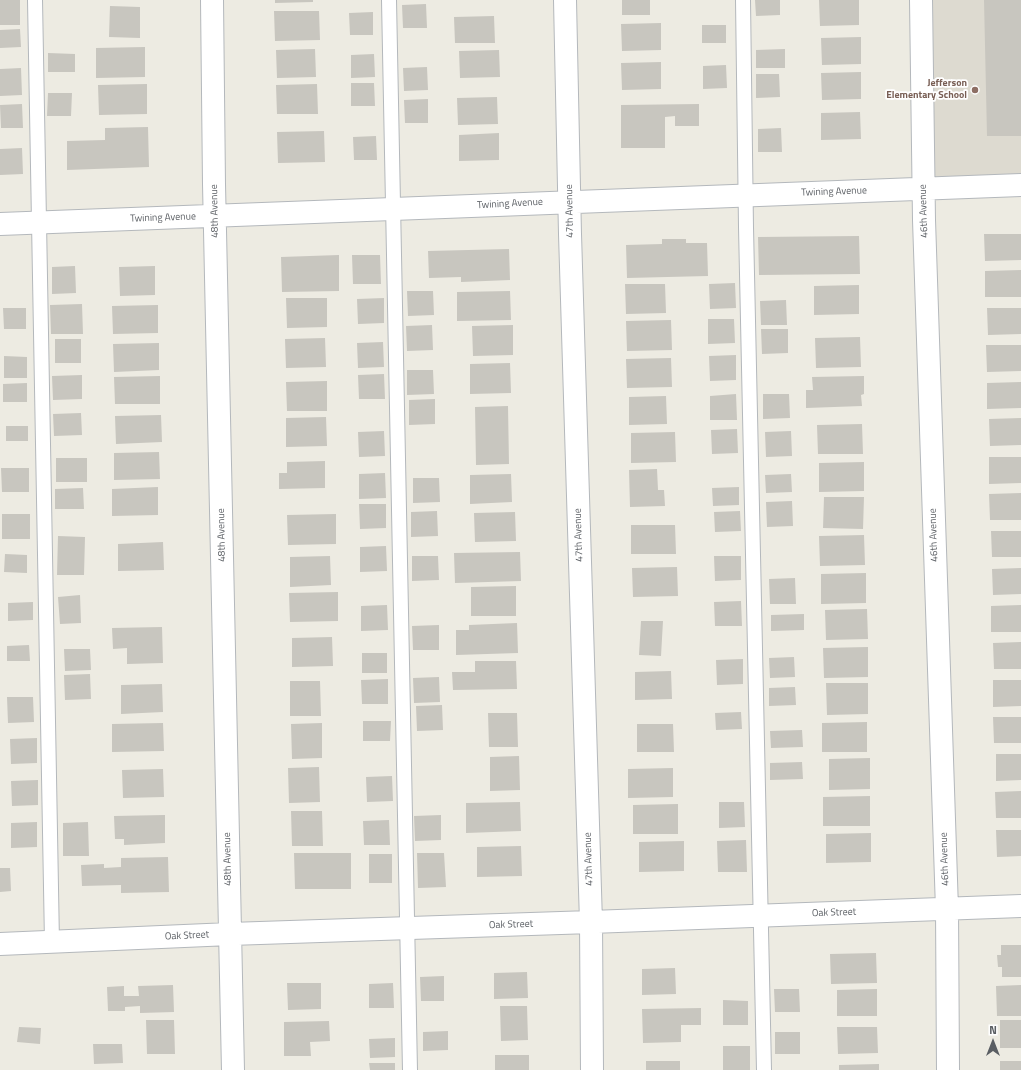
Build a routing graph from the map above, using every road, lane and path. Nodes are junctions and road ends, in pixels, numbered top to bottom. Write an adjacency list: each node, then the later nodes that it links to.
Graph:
1 (34, 0): 13 (lane)
2 (212, 0): 12 (street, 48th Avenue)
3 (389, 0): 11 (lane)
4 (565, 0): 10 (street, 47th Avenue)
5 (742, 0): 9 (lane)
6 (921, 0): 8 (street, 46th Avenue)
7 (1021, 185): 8 (street, Twining Avenue)
8 (923, 189): 9 (street, Twining Avenue); 16 (street, 46th Avenue)
9 (745, 195): 10 (street, Twining Avenue); 17 (lane)
10 (569, 202): 11 (street, Twining Avenue); 18 (street, 47th Avenue)
11 (393, 210): 12 (street, Twining Avenue); 19 (lane)
12 (215, 216): 13 (street, Twining Avenue); 20 (street, 48th Avenue)
13 (38, 222): 14 (street, Twining Avenue); 21 (lane)
14 (0, 224)
15 (1021, 906): 16 (street, Oak Street)
16 (947, 909): 17 (street, Oak Street); 27 (street, 46th Avenue)
17 (760, 916): 18 (street, Oak Street); 26 (lane)
18 (591, 922): 19 (street, Oak Street); 25 (street, 47th Avenue)
19 (407, 929): 20 (street, Oak Street); 24 (lane)
20 (230, 934): 21 (street, Oak Street); 23 (street, 48th Avenue)
21 (52, 942): 22 (street, Oak Street)
22 (0, 944)
23 (233, 1070)
24 (410, 1070)
25 (592, 1070)
26 (764, 1070)
27 (948, 1070)

